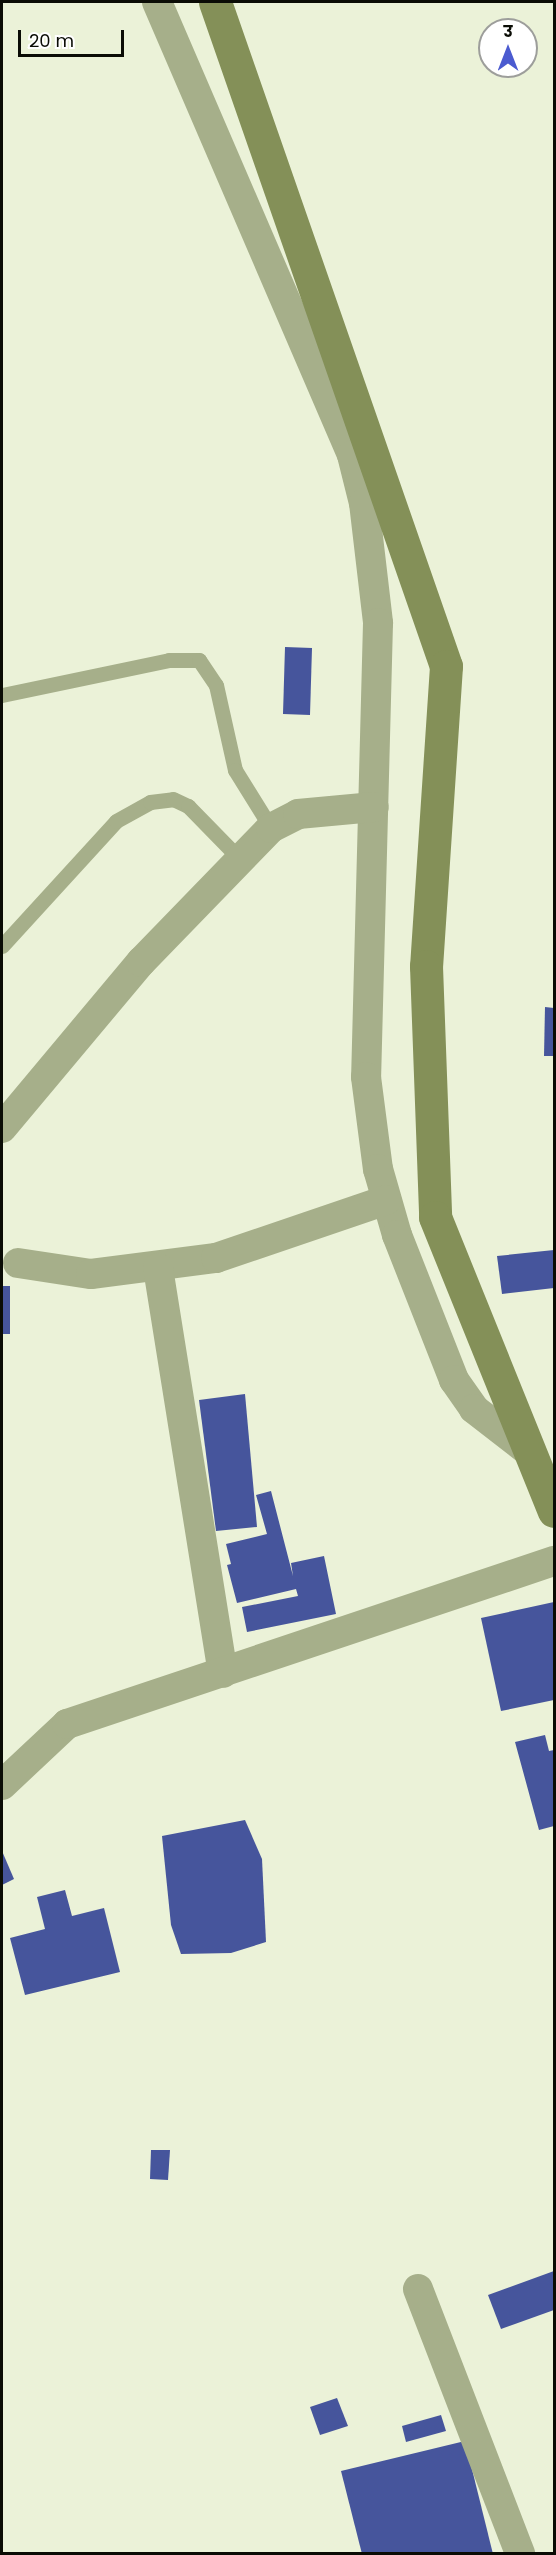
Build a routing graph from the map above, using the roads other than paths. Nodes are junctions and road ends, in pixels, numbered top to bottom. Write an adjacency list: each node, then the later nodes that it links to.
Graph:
1 (157, 2): 4 (street)
2 (215, 2): 12 (main road)
3 (2, 696): 5 (lane)
4 (374, 807): 5 (street); 9 (street)
5 (271, 828): 6 (street)
6 (239, 858): 7 (lane); 8 (street)
7 (2, 946)
8 (2, 1128)
9 (386, 1200): 11 (street); 12 (street)
10 (18, 1263): 11 (street)
11 (158, 1268): 15 (street)
12 (531, 1453): 13 (main road)
13 (555, 1511)
14 (555, 1561): 15 (street)
15 (223, 1673): 16 (street)
16 (2, 1785)
17 (418, 2289): 18 (street)
18 (520, 2553)

